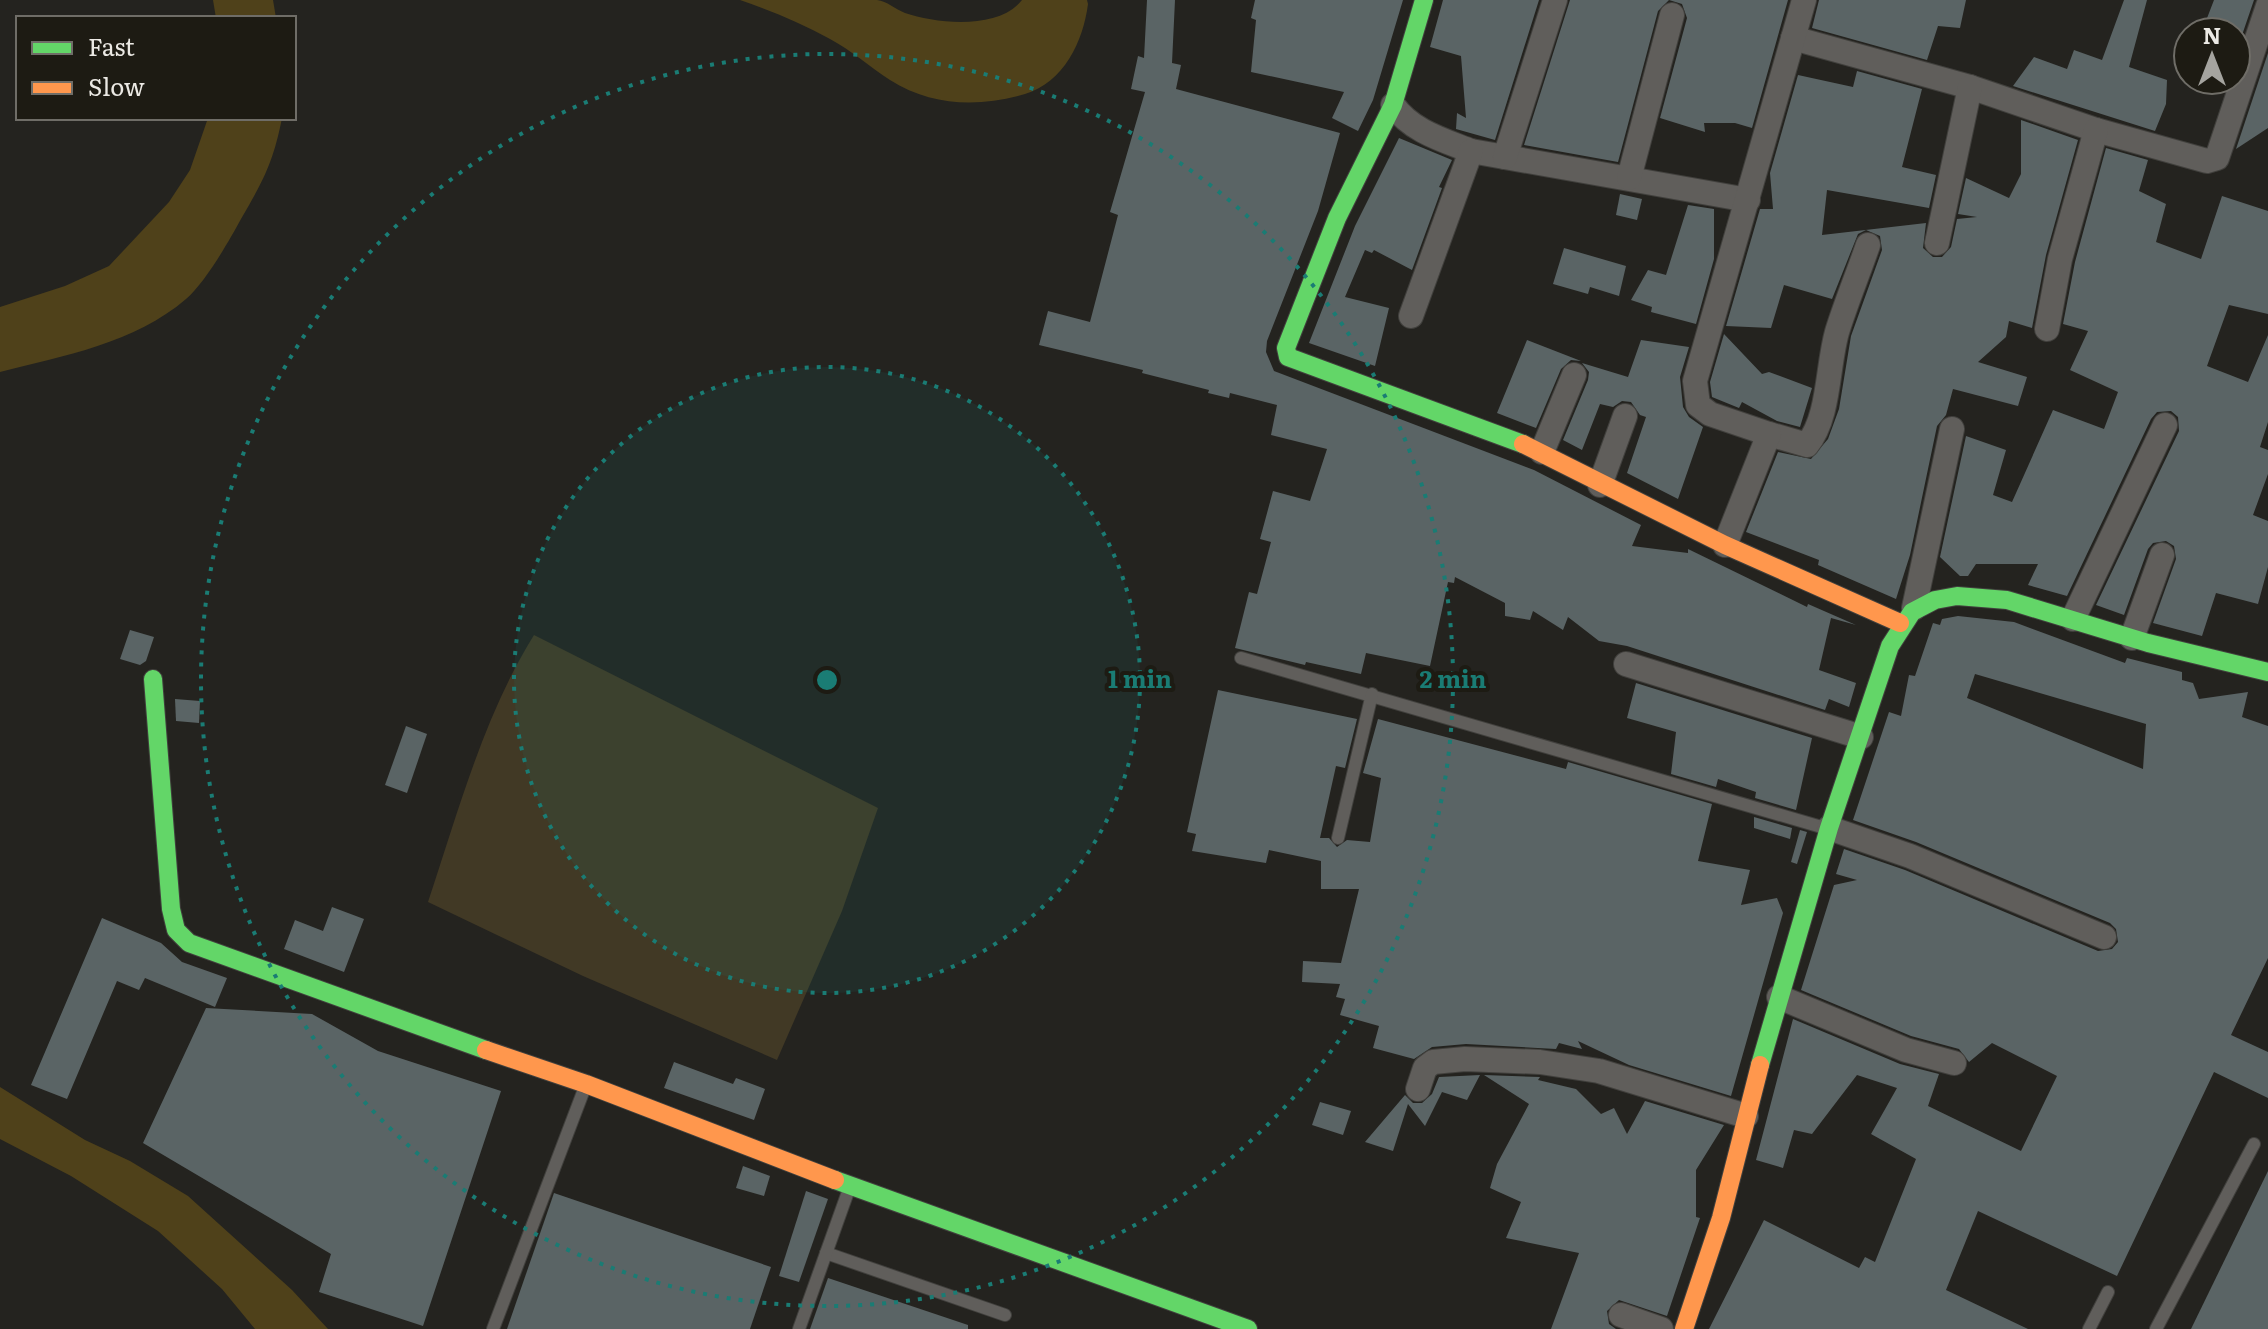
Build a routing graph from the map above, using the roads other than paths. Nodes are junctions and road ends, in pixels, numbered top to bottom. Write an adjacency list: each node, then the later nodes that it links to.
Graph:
1 (1424, 0): 8 (street)
2 (1555, 0): 11 (street)
3 (1804, 0): 6 (street)
4 (2268, 6): 9 (street)
5 (1672, 15): 12 (street)
6 (1793, 38): 7 (street); 13 (street)
7 (1970, 87): 9 (street); 14 (street)
8 (1393, 105): 10 (street); 23 (street)
9 (2096, 130): 17 (street)
10 (1471, 151): 11 (street); 16 (street)
11 (1505, 157): 12 (street)
12 (1629, 178): 13 (street)
13 (1748, 200): 22 (street)
14 (1937, 243)
15 (1868, 245): 22 (street)
16 (1411, 316)
17 (2047, 329)
18 (1574, 375): 23 (street)
19 (1625, 416): 24 (street)
20 (2165, 425): 28 (street)
21 (1952, 429): 27 (street)
22 (1769, 434): 25 (street)
23 (1542, 452): 24 (street)
24 (1600, 485): 25 (street)
25 (1725, 545): 27 (street)
26 (2162, 555): 29 (street)
27 (1907, 616): 28 (street); 35 (street)
28 (2073, 619): 29 (street)
29 (2132, 638): 32 (street)
30 (1241, 658): 34 (lane)
31 (1626, 664): 35 (street)
32 (2268, 672)
33 (153, 679): 41 (street)
34 (1372, 694): 36 (lane); 37 (lane)
35 (1861, 737): 36 (street)
36 (1829, 828): 38 (street); 39 (street)
37 (1338, 838)
38 (2104, 937)
39 (1779, 997): 40 (street); 43 (street)
40 (1954, 1063)
41 (586, 1084): 45 (street); 50 (lane)
42 (1418, 1089): 43 (street)
43 (1746, 1116): 54 (street)
44 (2254, 1144): 56 (lane)
45 (850, 1186): 46 (lane); 52 (street)
46 (826, 1253): 48 (lane); 51 (lane)
47 (2108, 1292): 55 (lane)
48 (1005, 1315)
49 (1621, 1315): 53 (street)
50 (493, 1329)
51 (799, 1329)
52 (1248, 1329)
53 (1661, 1329)
54 (1684, 1329)
55 (2089, 1329)
56 (2156, 1329)

